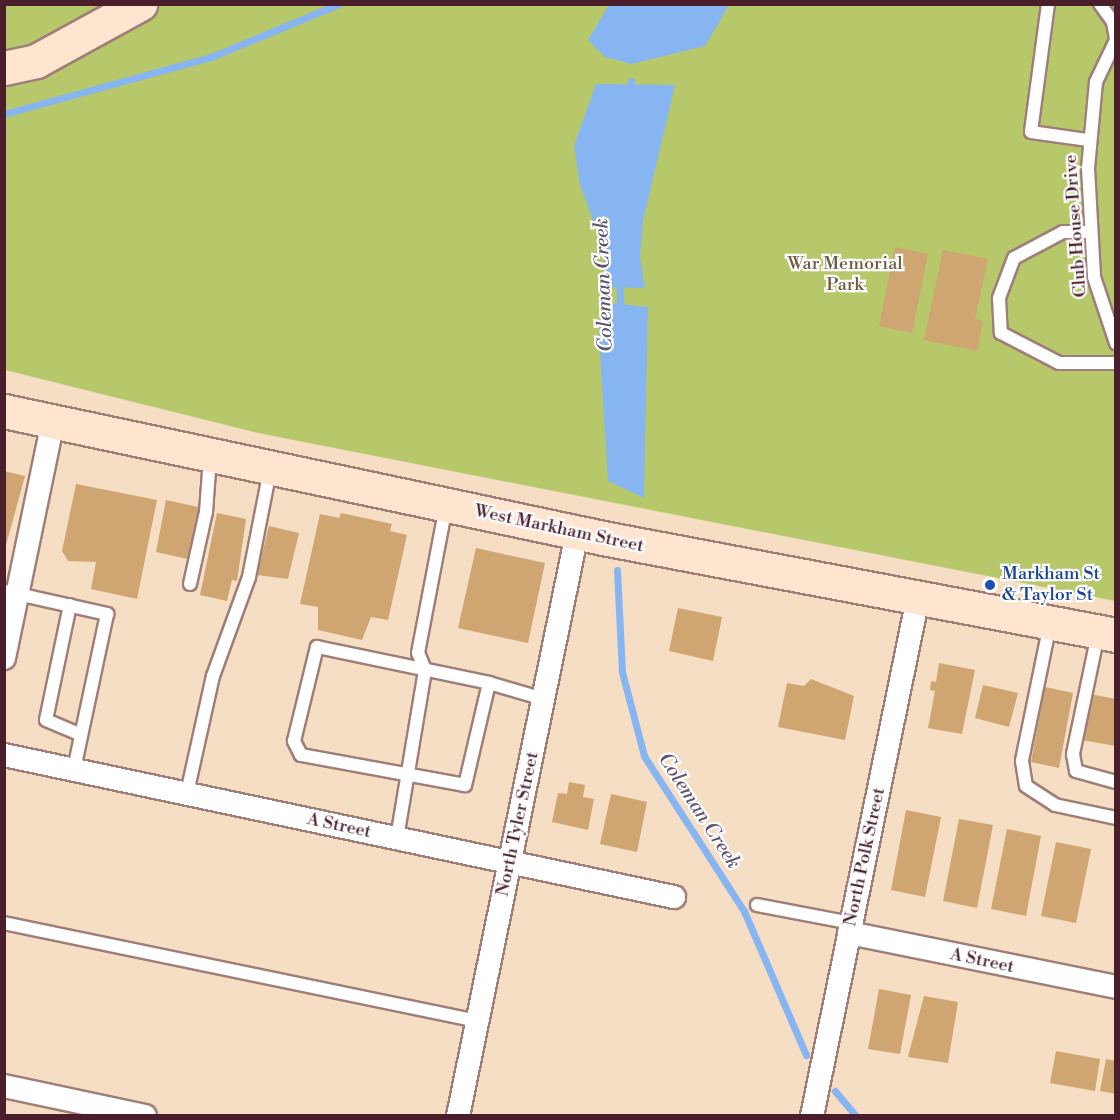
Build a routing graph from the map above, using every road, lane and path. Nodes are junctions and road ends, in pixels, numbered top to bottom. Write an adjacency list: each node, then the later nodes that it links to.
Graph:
1 (140, 4): 5 (main road)
2 (1048, 4): 6 (lane, Club House Drive)
3 (1100, 4): 4 (lane, Club House Drive)
4 (1116, 39): 6 (lane, Club House Drive)
5 (4, 68)
6 (1088, 140): 7 (lane, Club House Drive)
7 (1091, 232): 8 (lane, Club House Drive); 9 (lane)
8 (1116, 343)
9 (1116, 363)
10 (4, 411): 11 (main road, West Markham Street)
11 (52, 422): 12 (main road, West Markham Street); 17 (street)
12 (210, 456): 13 (main road, West Markham Street); 16 (lane)
13 (271, 468): 14 (main road, West Markham Street); 31 (lane)
14 (446, 505): 15 (main road, West Markham Street); 23 (lane)
15 (577, 533): 18 (main road, West Markham Street); 25 (street, North Tyler Street)
16 (190, 584)
17 (11, 592): 19 (lane); 22 (street)
18 (918, 598): 20 (main road, West Markham Street); 38 (street, North Polk Street)
19 (70, 605): 26 (lane); 26 (lane)
20 (1050, 622): 21 (main road, West Markham Street); 32 (lane)
21 (1107, 633): 30 (lane)
22 (4, 658)
23 (425, 670): 24 (lane); 29 (lane); 29 (lane)
24 (489, 683): 25 (lane); 29 (lane)
25 (544, 699): 34 (street, North Tyler Street)
26 (81, 735): 28 (lane)
27 (4, 754): 28 (street, A Street)
28 (74, 769): 31 (street, A Street)
29 (405, 773): 33 (lane)
30 (1116, 782)
31 (187, 793): 33 (street, A Street)
32 (1116, 818)
33 (397, 838): 34 (street, A Street)
34 (510, 862): 35 (street, A Street); 40 (street, North Tyler Street)
35 (674, 897)
36 (757, 905): 38 (lane)
37 (4, 923): 40 (lane)
38 (850, 928): 39 (street, A Street); 44 (street, North Polk Street)
39 (1116, 987)
40 (477, 1021): 43 (street, North Tyler Street)
41 (4, 1086): 42 (street)
42 (145, 1116)
43 (458, 1116)
44 (812, 1116)

